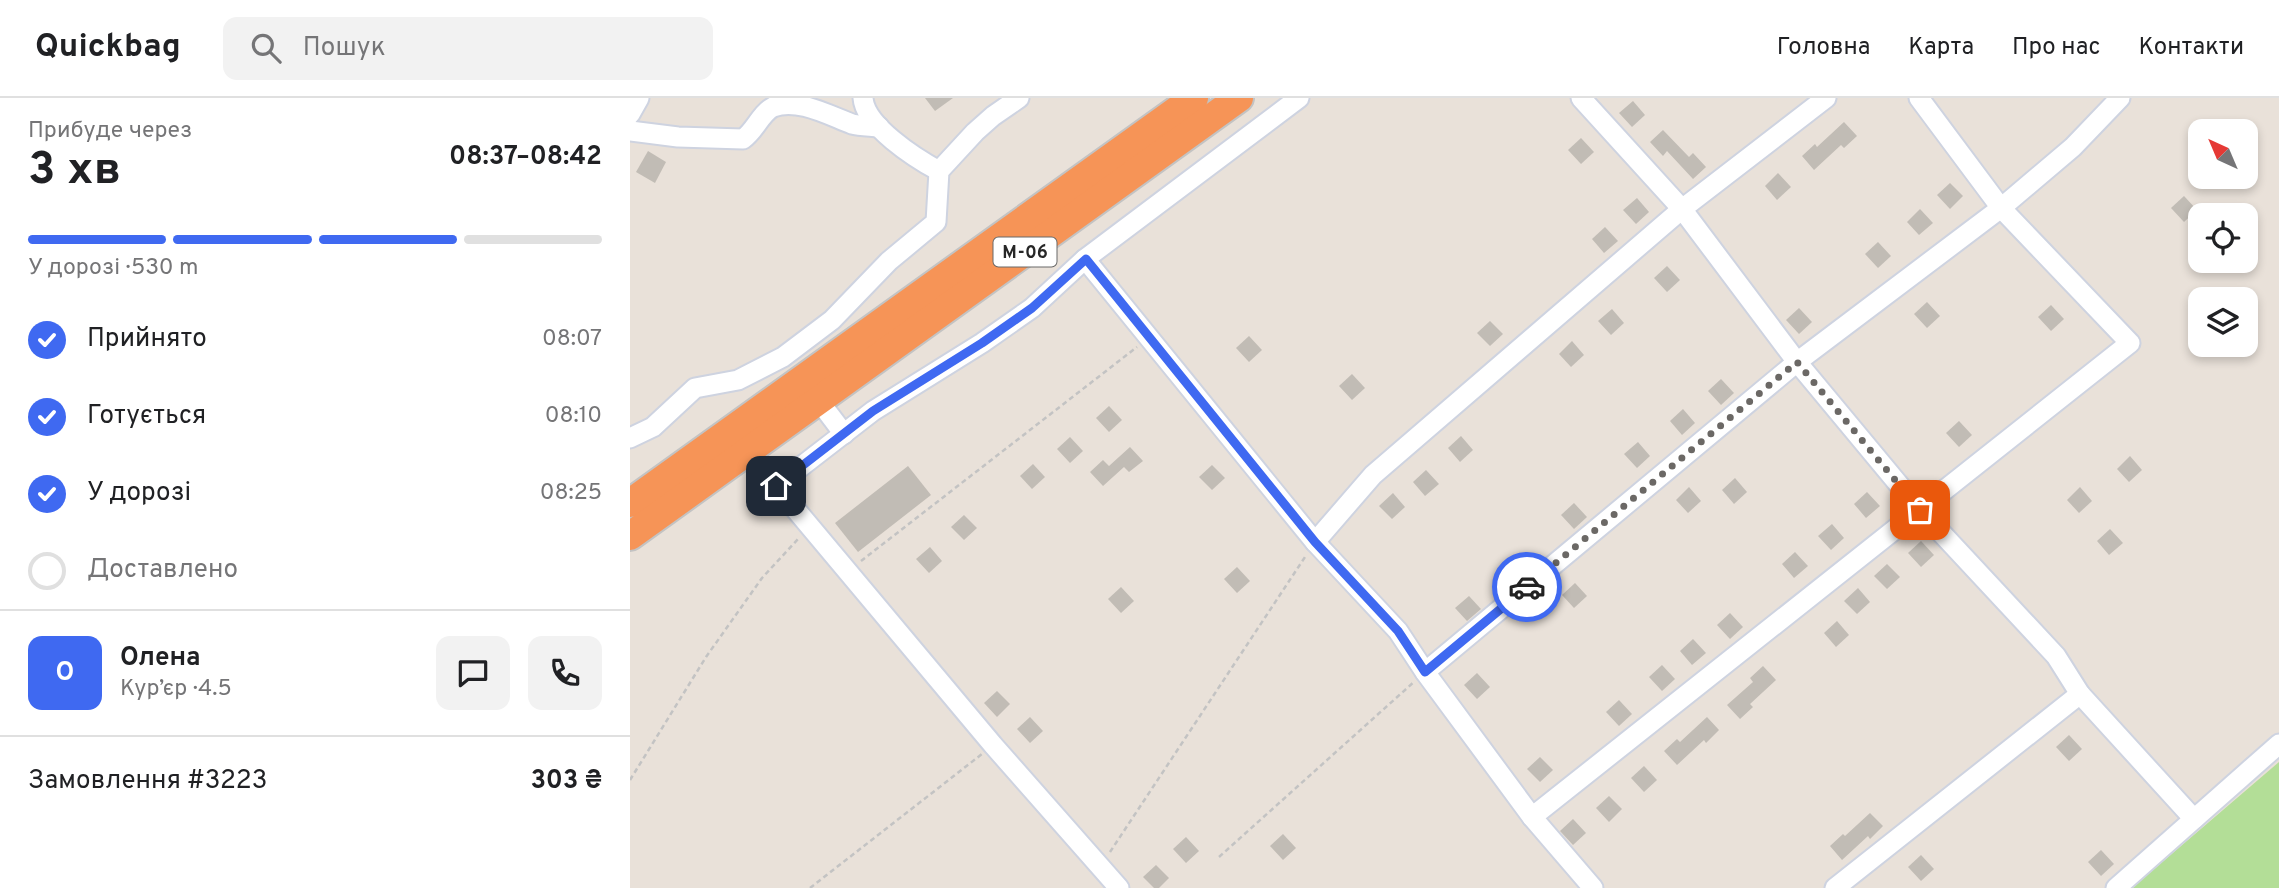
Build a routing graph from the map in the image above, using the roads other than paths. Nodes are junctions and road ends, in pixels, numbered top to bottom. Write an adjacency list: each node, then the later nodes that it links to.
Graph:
1 (639, 98): 11 (street)
2 (863, 98): 12 (street)
3 (1019, 98): 14 (street)
4 (1194, 98): 22 (highway, М-06)
5 (1238, 98): 19 (highway, М-06)
6 (1299, 98): 17 (street)
7 (1581, 98): 16 (street)
8 (1826, 98): 16 (street)
9 (1919, 98): 15 (street)
10 (2120, 98): 15 (street)
11 (630, 114)
12 (879, 127): 13 (street); 14 (street)
13 (630, 131)
14 (939, 171): 21 (street)
15 (2001, 208): 18 (street); 23 (street)
16 (1682, 209): 18 (street); 25 (street)
17 (1086, 259): 20 (street); 25 (street)
18 (1797, 362): 23 (street); 26 (street)
19 (819, 401): 20 (street); 24 (highway, М-06)
20 (844, 433): 31 (street)
21 (630, 438)
22 (630, 503)
23 (1920, 510): 27 (street); 29 (street)
24 (630, 536)
25 (1315, 542): 26 (street)
26 (1425, 672): 29 (street)
27 (2080, 694): 30 (street); 33 (street)
28 (2279, 744): 30 (street)
29 (1532, 817): 32 (street)
30 (2194, 819): 34 (street)
31 (1119, 888)
32 (1593, 888)
33 (1835, 888)
34 (2116, 888)

